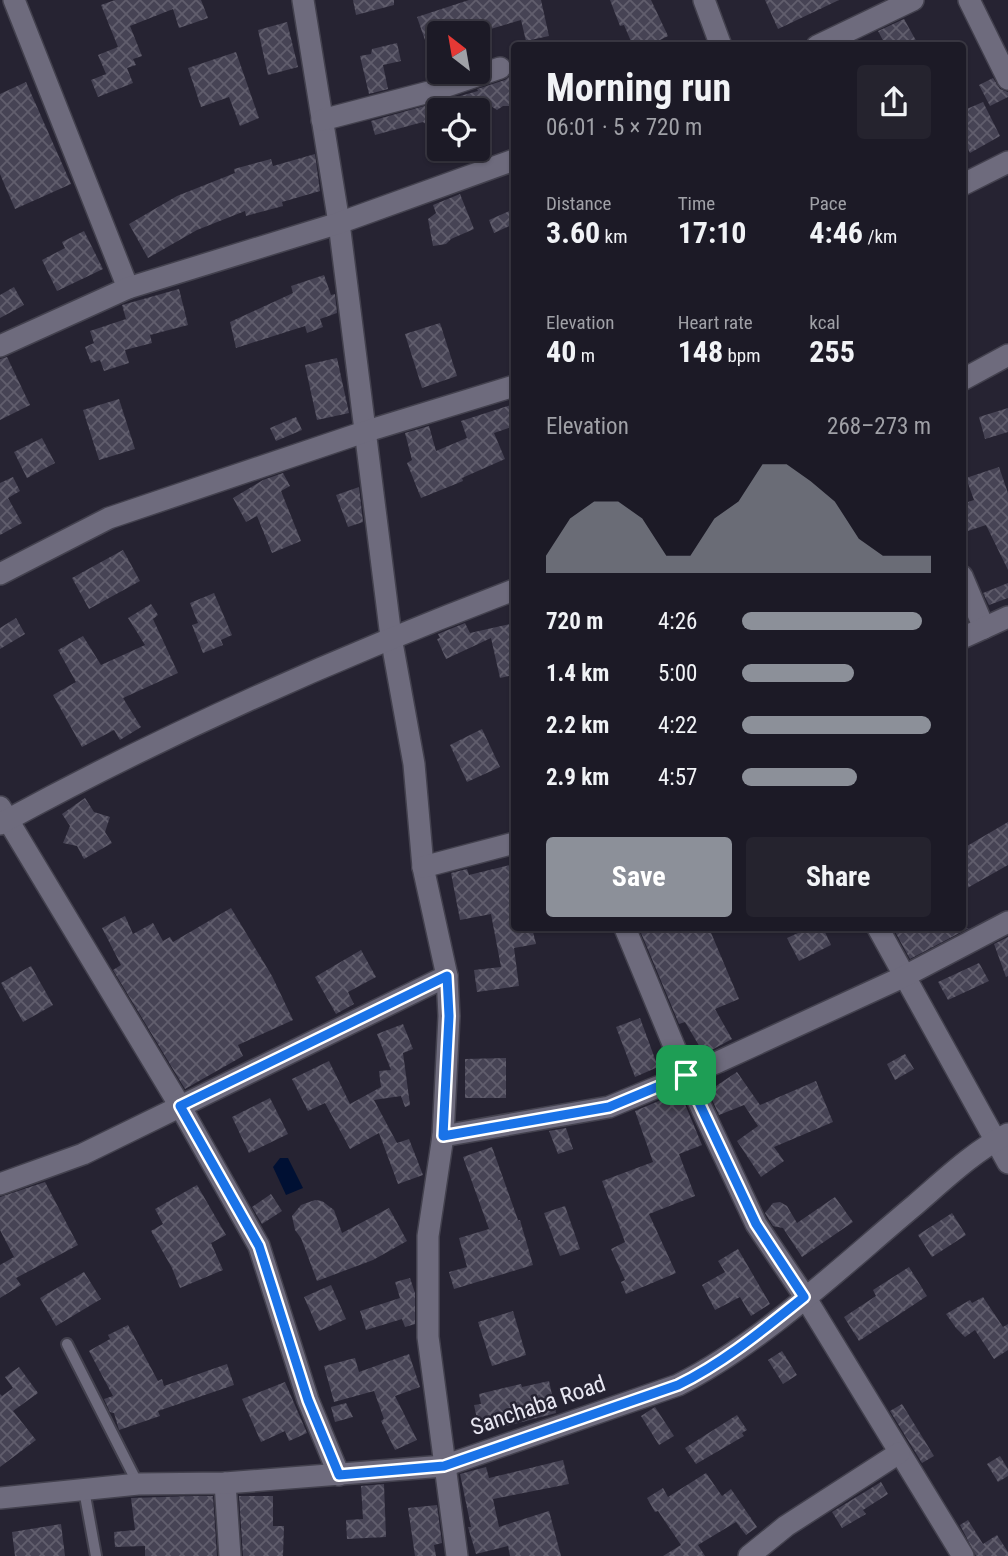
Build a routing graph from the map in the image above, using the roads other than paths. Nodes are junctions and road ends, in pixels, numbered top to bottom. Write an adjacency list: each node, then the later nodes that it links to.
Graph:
1 (15, 0): 15 (street)
2 (303, 0): 10 (street)
3 (704, 0): 6 (street)
4 (913, 0): 7 (street)
5 (969, 0): 9 (street)
6 (720, 42)
7 (825, 42)
8 (500, 68): 10 (street)
9 (1008, 79)
10 (323, 120): 14 (street)
11 (511, 161): 14 (street)
12 (1008, 162): 13 (street)
13 (966, 184)
14 (339, 223): 15 (street); 20 (street)
15 (128, 288): 16 (street)
16 (0, 346)
17 (1008, 355): 18 (street)
18 (966, 378)
19 (511, 387): 20 (street)
20 (364, 432): 21 (street); 27 (street)
21 (0, 574)
22 (966, 585): 25 (street)
23 (511, 591): 27 (street)
24 (1008, 617): 25 (street)
25 (984, 628): 26 (street)
26 (966, 636)
27 (391, 637): 28 (street); 30 (street)
28 (2, 817): 37 (street)
29 (511, 844): 30 (street)
30 (423, 867): 34 (street)
31 (1008, 922): 35 (street)
32 (626, 931): 36 (street)
33 (880, 931): 35 (street)
34 (447, 976): 37 (street); 38 (street)
35 (905, 976): 36 (street); 39 (street)
36 (686, 1075): 38 (street); 42 (street)
37 (180, 1106): 41 (street); 46 (street)
38 (443, 1136): 45 (street)
39 (1001, 1137): 40 (street); 42 (street, Sanchaba Road)
40 (1008, 1163)
41 (0, 1184)
42 (804, 1297): 44 (street); 45 (street, Sanchaba Road)
43 (67, 1344): 48 (lane)
44 (899, 1453): 54 (street); 55 (street)
45 (444, 1466): 46 (street, Sanchaba Road); 53 (street)
46 (339, 1475): 47 (street, Sanchaba Road)
47 (225, 1483): 48 (street, Sanchaba Road); 52 (street)
48 (138, 1484): 49 (street, Sanchaba Road)
49 (84, 1490): 50 (street, Sanchaba Road); 51 (lane)
50 (0, 1498)
51 (96, 1556)
52 (230, 1556)
53 (457, 1556)
54 (749, 1556)
55 (963, 1556)

